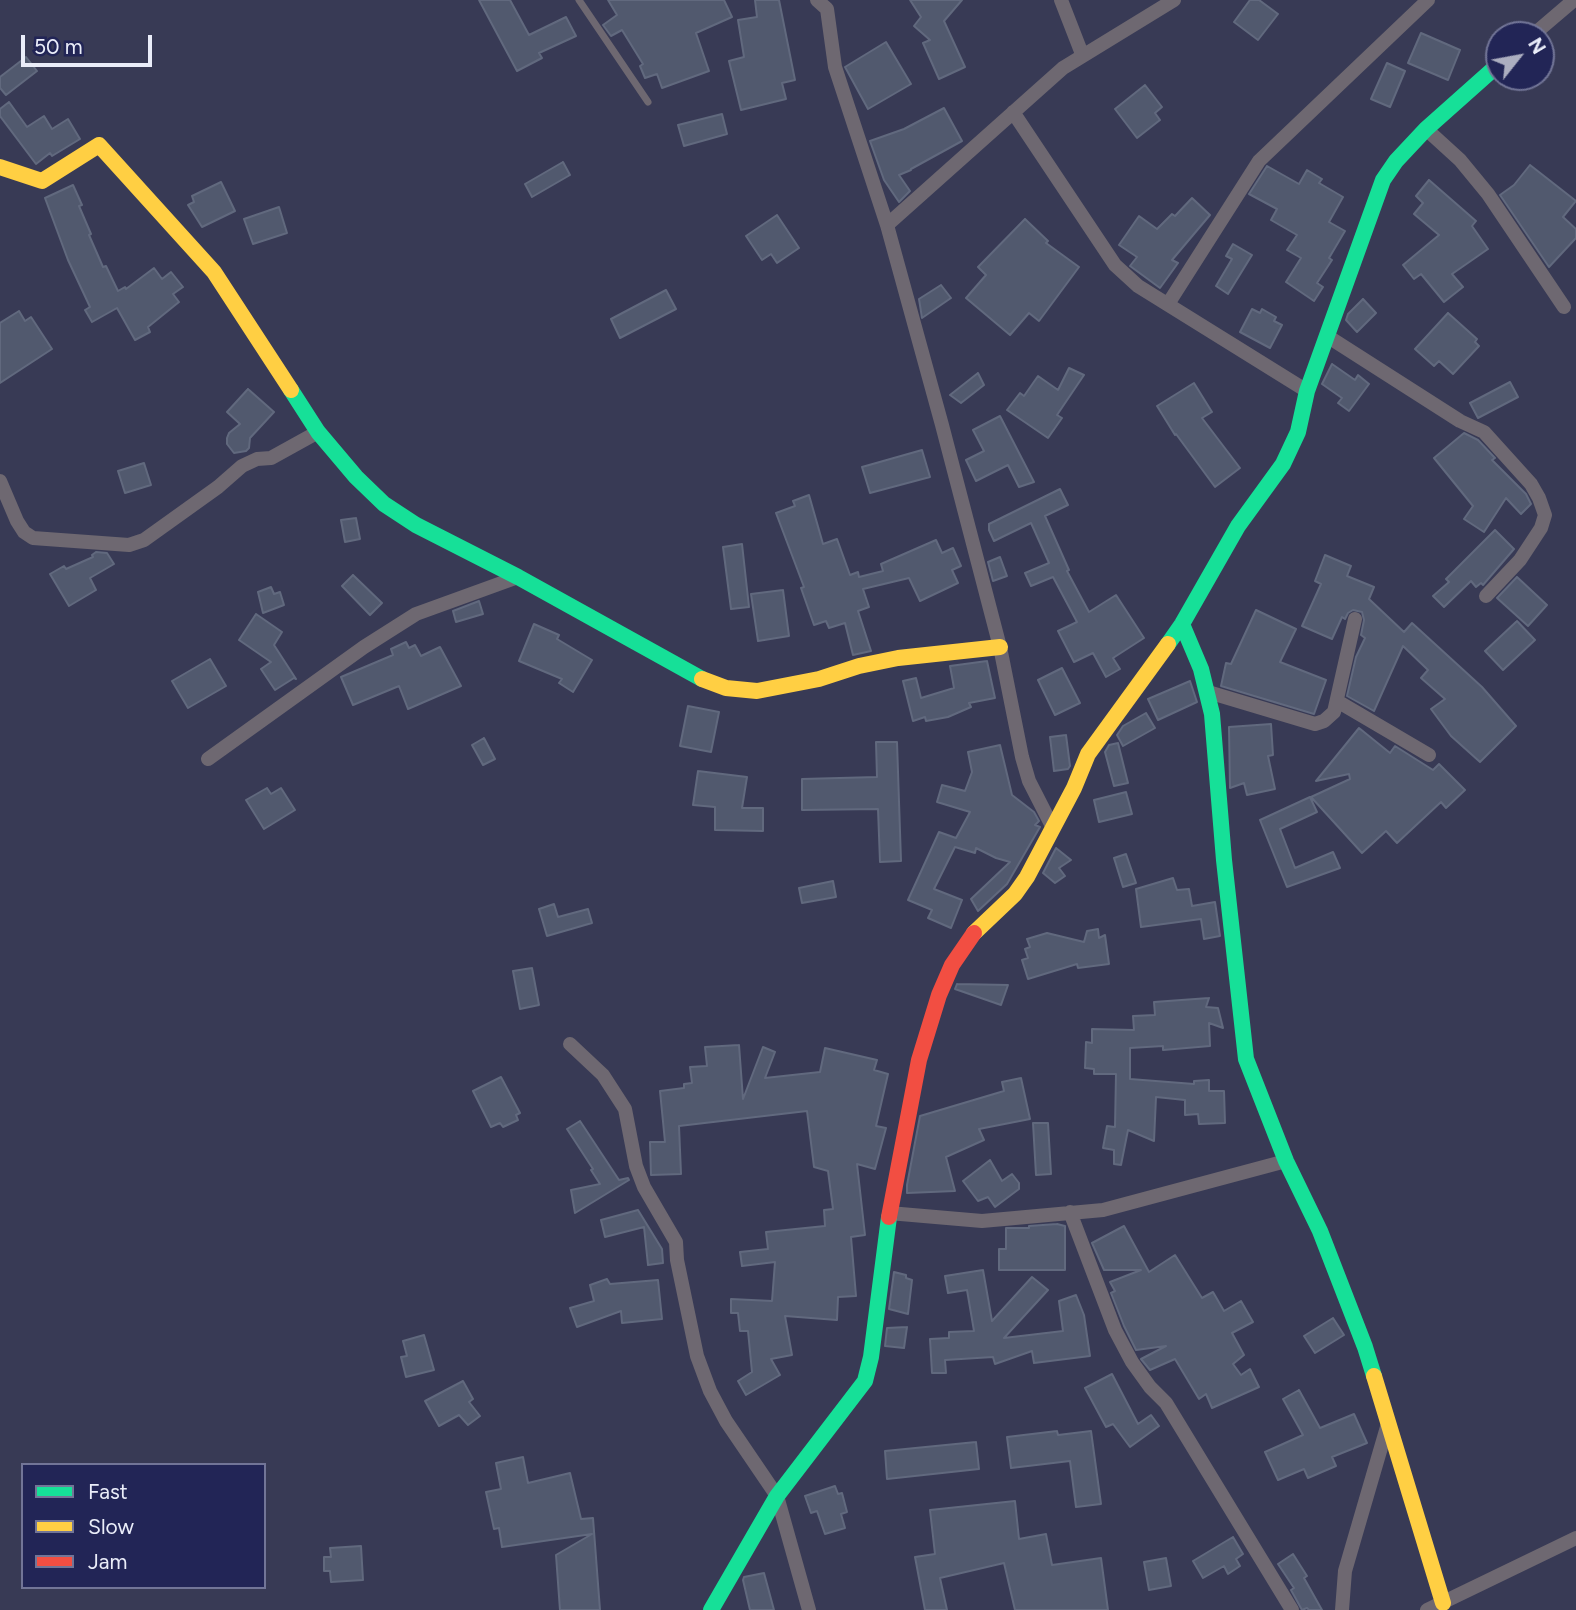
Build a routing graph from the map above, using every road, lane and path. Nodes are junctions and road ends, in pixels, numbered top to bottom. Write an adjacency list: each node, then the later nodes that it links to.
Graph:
1 (579, 0): 10 (lane)
2 (817, 0): 14 (street)
3 (1061, 0): 8 (street)
4 (1174, 0): 8 (street)
5 (1428, 0): 15 (street)
6 (1574, 0): 7 (street)
7 (1549, 21)
8 (1082, 54): 11 (street)
9 (1485, 76): 12 (street)
10 (648, 102)
11 (1013, 112): 14 (street); 15 (street)
12 (1426, 129): 16 (street); 17 (street)
13 (0, 167): 19 (street)
14 (887, 225): 25 (street)
15 (1167, 304): 18 (street)
16 (1564, 307)
17 (1327, 336): 18 (street); 22 (street)
18 (1307, 391): 24 (street)
19 (318, 432): 20 (street); 21 (street)
20 (0, 481)
21 (518, 577): 25 (street); 29 (street)
22 (1486, 596)
23 (1355, 619): 27 (street)
24 (1182, 624): 26 (street); 30 (street)
25 (1000, 647): 30 (street)
26 (1208, 692): 27 (street); 32 (street)
27 (1336, 701): 28 (street)
28 (1429, 755)
29 (208, 759)
30 (1053, 828): 34 (street)
31 (570, 1044): 36 (street)
32 (1286, 1161): 33 (street); 35 (street)
33 (1070, 1212): 34 (street); 41 (street)
34 (889, 1213): 36 (street)
35 (1387, 1427): 38 (street); 42 (street)
36 (778, 1496): 39 (street); 40 (street)
37 (1576, 1538): 38 (street)
38 (1443, 1603): 43 (street)
39 (711, 1610)
40 (809, 1610)
41 (1292, 1610)
42 (1342, 1610)
43 (1427, 1610)

